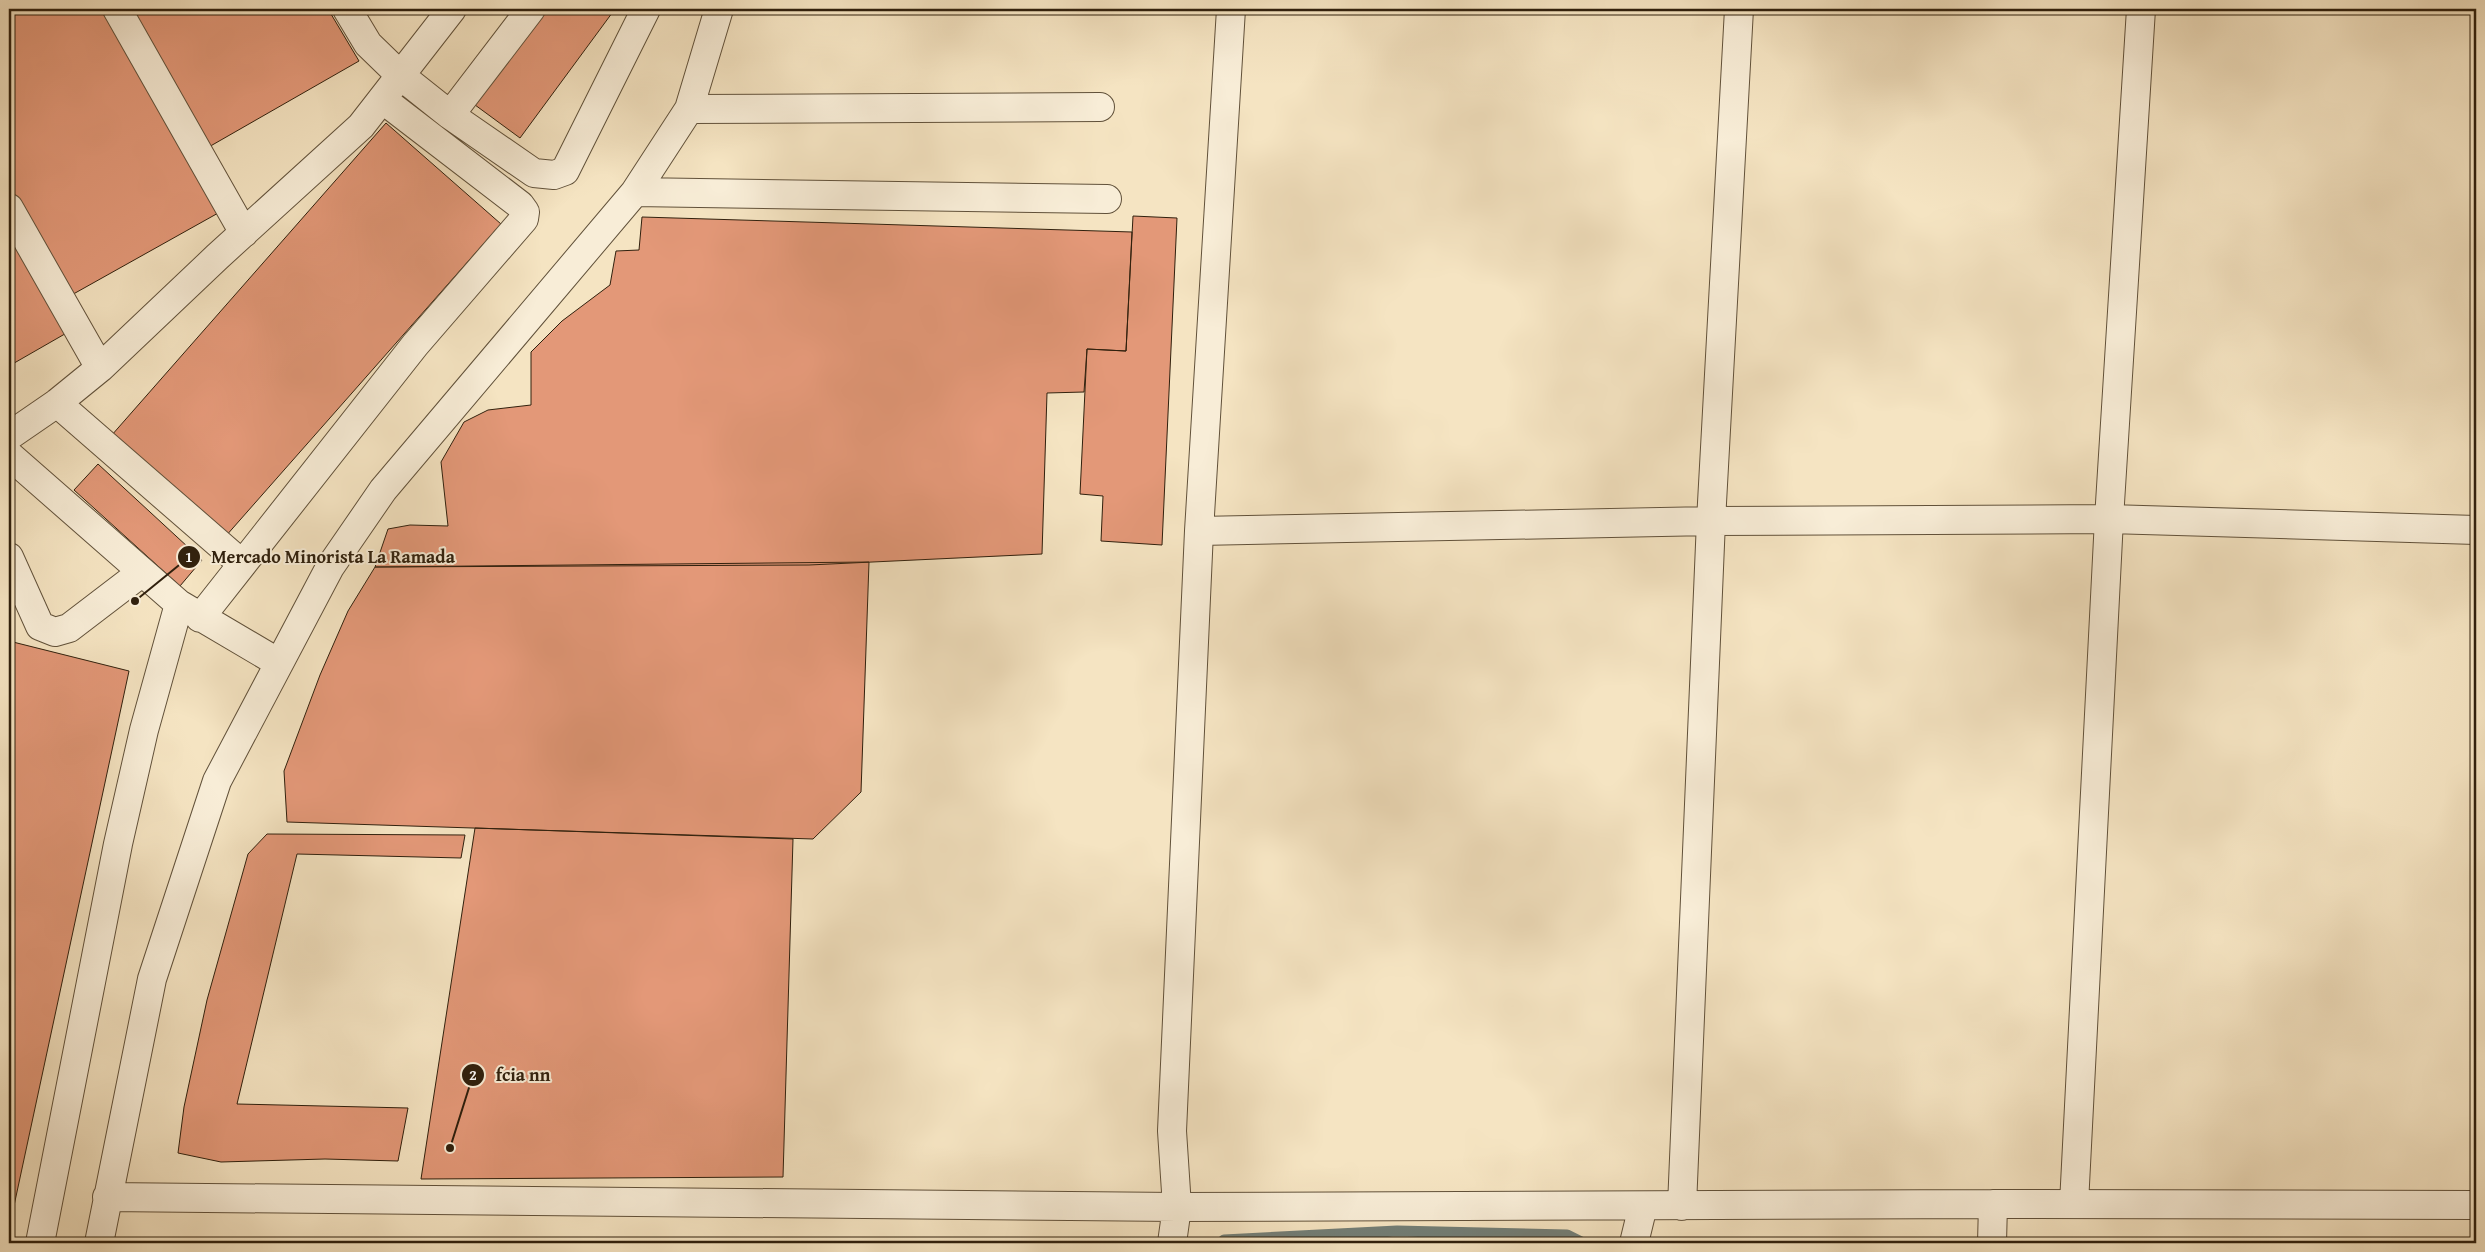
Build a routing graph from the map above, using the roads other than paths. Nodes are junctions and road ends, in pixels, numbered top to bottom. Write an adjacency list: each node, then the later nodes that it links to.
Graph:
1 (117, 9): 18 (street)
2 (347, 9): 10 (street)
3 (452, 9): 10 (street)
4 (531, 9): 14 (street)
5 (646, 9): 14 (street)
6 (719, 9): 13 (street)
7 (1231, 9): 26 (street)
8 (1739, 9): 24 (street)
9 (2141, 9): 23 (street)
10 (401, 76): 11 (street); 14 (street)
11 (382, 99): 18 (street); 28 (street)
12 (1100, 107): 13 (street)
13 (690, 109): 15 (street)
14 (450, 115)
15 (635, 192): 16 (street); 31 (street)
16 (1107, 198)
17 (9, 208): 19 (street)
18 (244, 233): 19 (street)
19 (100, 368): 20 (street)
20 (57, 403): 21 (street); 28 (street)
21 (9, 436)
22 (9, 455): 29 (street)
23 (2110, 519): 24 (street); 25 (street); 34 (street)
24 (1711, 521): 26 (street); 37 (street)
25 (2476, 530)
26 (1199, 531): 38 (street)
27 (9, 557): 29 (street)
28 (241, 563): 30 (street)
29 (141, 573): 30 (street)
30 (190, 611): 31 (street); 39 (street)
31 (279, 662): 32 (street)
32 (107, 1197): 38 (street); 40 (street)
33 (1993, 1204): 34 (street); 37 (street); 43 (street)
34 (2074, 1204): 35 (street)
35 (2476, 1205)
36 (1643, 1206): 37 (street); 38 (street); 42 (street)
37 (1682, 1206)
38 (1177, 1207): 41 (street)
39 (40, 1243)
40 (99, 1243)
41 (1172, 1243)
42 (1634, 1243)
43 (1992, 1243)

